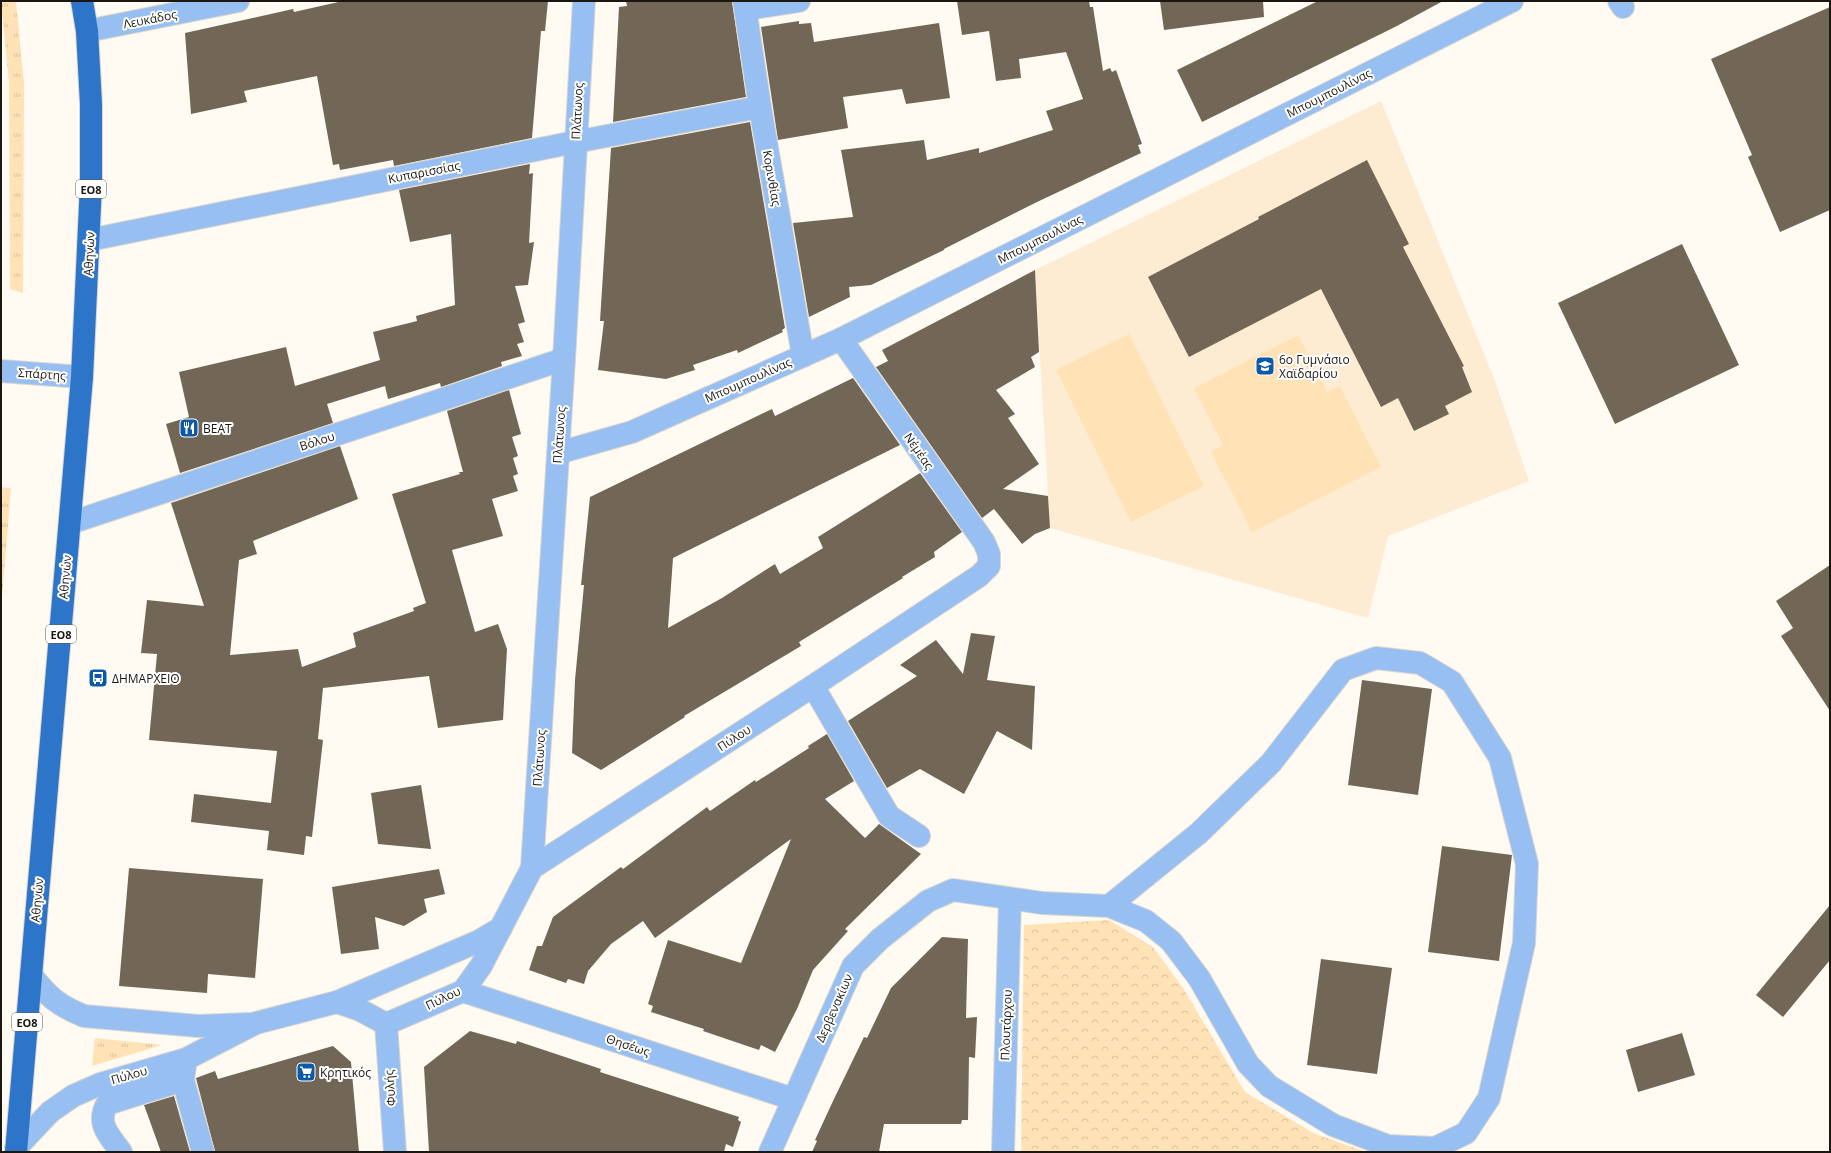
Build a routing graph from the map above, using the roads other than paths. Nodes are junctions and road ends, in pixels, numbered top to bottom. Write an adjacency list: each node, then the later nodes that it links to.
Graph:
1 (82, 1): 7 (highway, Αθηνών / ΕΟ8)
2 (238, 1): 7 (street, Λευκάδος)
3 (584, 1): 9 (street, Πλάτωνος)
4 (799, 1): 6 (street)
5 (1512, 1): 11 (street, Μπουμπουλίνας)
6 (745, 5): 8 (street, Κορινθίας)
7 (86, 31): 10 (highway, Αθηνών / ΕΟ8)
8 (760, 107): 9 (street, Κυπαρισσίας); 12 (street, Κορινθίας)
9 (575, 142): 10 (street, Κυπαρισσίας); 13 (street, Πλάτωνος)
10 (89, 240): 15 (highway, Αθηνών / ΕΟ8)
11 (841, 339): 12 (street, Μπουμπουλίνας); 18 (street, Νέμέας)
12 (803, 356): 16 (street, Μπουμπουλίνας)
13 (564, 359): 16 (street, Πλάτωνος); 17 (street, Βόλου)
14 (1, 371): 15 (street, Σπάρτης)
15 (82, 376): 17 (highway, Αθηνών / ΕΟ8)
16 (558, 453): 21 (street, Πλάτωνος)
17 (70, 523): 25 (highway, Αθηνών / ΕΟ8)
18 (989, 566): 19 (street, Πύλου)
19 (813, 686): 20 (street); 21 (street, Πύλου)
20 (919, 836)
21 (532, 868): 24 (street, Πύλου)
22 (1010, 899): 23 (street, Δερβενακίων); 32 (street, Δερβενακίων); 38 (street, Πλουτάρχου)
23 (1109, 906): 23 (street, Δερβενακίων)
24 (501, 928): 26 (street, Πύλου); 27 (street, Πύλου)
25 (31, 975): 28 (street, Πύλου); 33 (highway, Αθηνών / ΕΟ8)
26 (463, 991): 29 (street, Πύλου); 32 (street, Θησέως)
27 (337, 1002): 28 (street, Πύλου); 29 (street)
28 (256, 1023): 30 (street, Πύλου)
29 (386, 1024): 36 (street, Φυλής)
30 (186, 1059): 31 (street); 33 (street, Πύλου)
31 (183, 1080): 34 (street); 35 (street)
32 (792, 1099): 37 (street, Δερβενακίων)
33 (16, 1150)
34 (120, 1152)
35 (203, 1152)
36 (395, 1152)
37 (770, 1152)
38 (1003, 1152)

